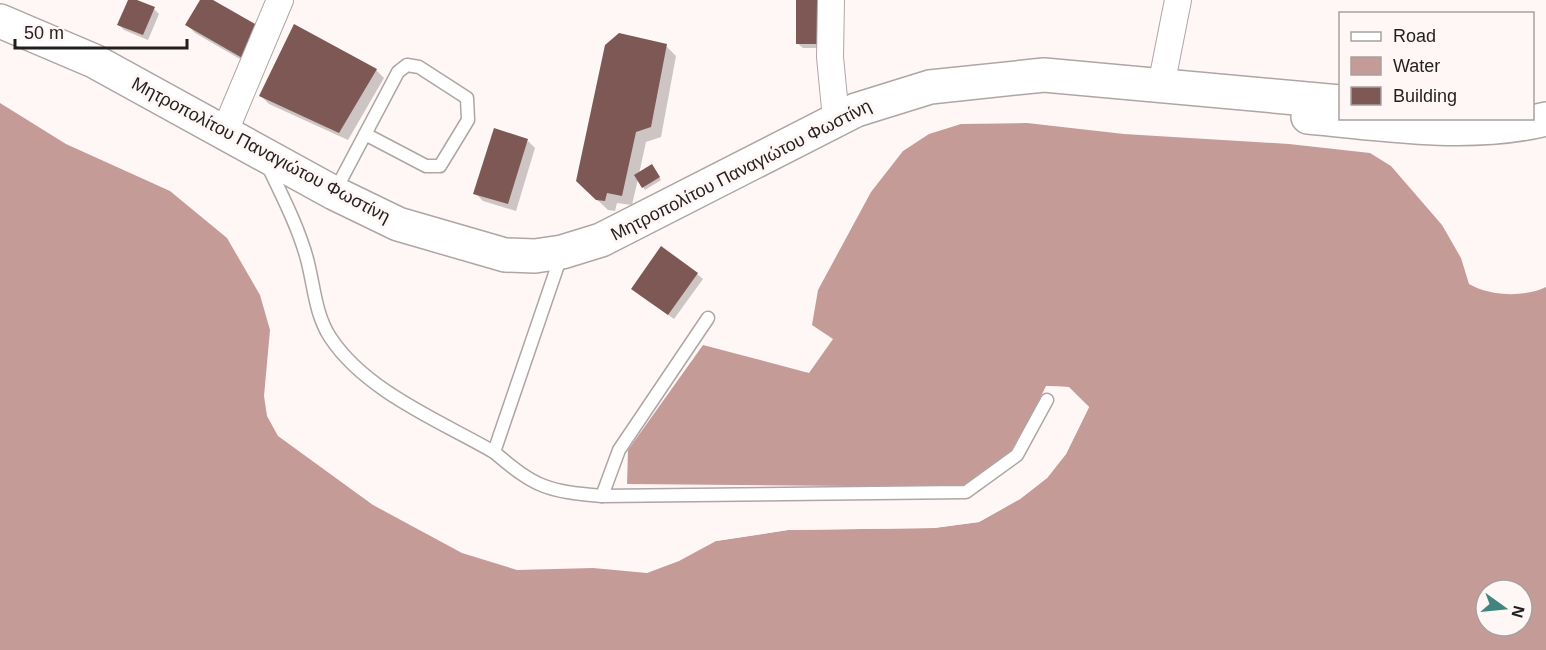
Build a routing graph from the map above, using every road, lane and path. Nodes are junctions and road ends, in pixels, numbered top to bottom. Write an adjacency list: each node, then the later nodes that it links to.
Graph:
1 (280, 0): 12 (street)
2 (831, 0): 9 (street)
3 (1178, 0): 6 (street)
4 (0, 21): 12 (main road, Μητροπολίτου Παναγιώτου Φωστίνη)
5 (997, 82): 6 (main road, Μητροπολίτου Παναγιώτου Φωστίνη); 9 (main road, Μητροπολίτου Παναγιώτου Φωστίνη); 10 (main road, Μητροπολίτου Παναγιώτου Φωστίνη)
6 (1161, 86): 7 (main road, Μητροπολίτου Παναγιώτου Φωστίνη)
7 (1339, 102)
8 (1546, 119): 11 (main road, Μητροπολίτου Παναγιώτου Φωστίνη)
9 (836, 120): 16 (main road, Μητροπολίτου Παναγιώτου Φωστίνη)
10 (1339, 120)
11 (1342, 120)
12 (225, 131): 14 (main road, Μητροπολίτου Παναγιώτου Φωστίνη)
13 (365, 134): 13 (lane); 15 (lane)
14 (261, 151): 15 (main road, Μητροπολίτου Παναγιώτου Φωστίνη); 19 (lane)
15 (334, 193): 16 (main road, Μητροπολίτου Παναγιώτου Φωστίνη)
16 (562, 252): 19 (lane)
17 (708, 318): 20 (lane)
18 (1047, 400): 20 (lane)
19 (494, 452): 20 (lane)
20 (602, 496)

